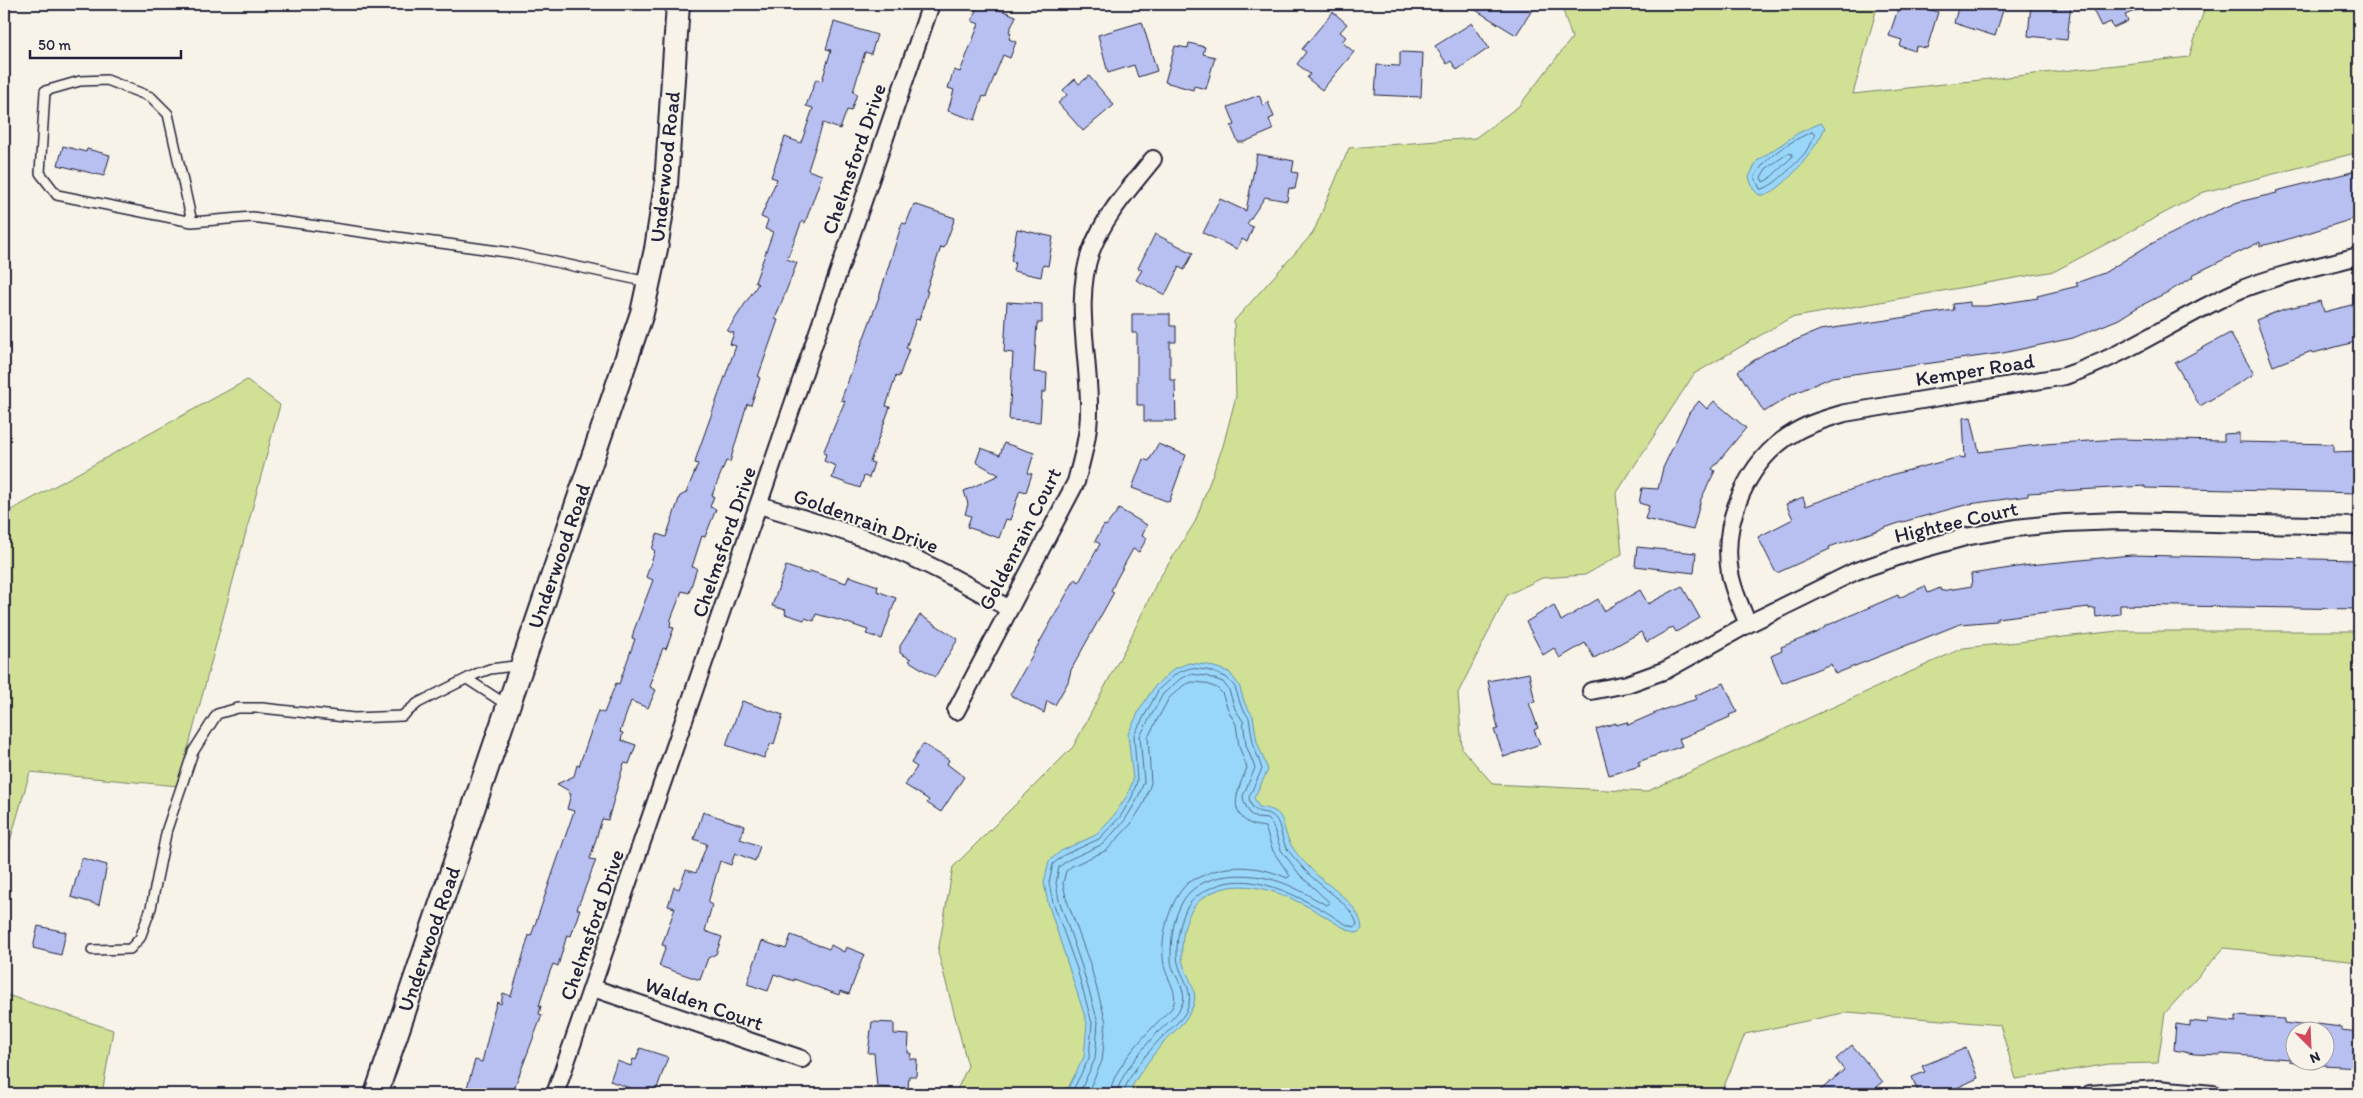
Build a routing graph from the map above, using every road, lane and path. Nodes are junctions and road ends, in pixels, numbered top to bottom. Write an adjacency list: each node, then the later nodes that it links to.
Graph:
1 (678, 4): 6 (street, Underwood Road)
2 (931, 4): 7 (street, Chelmsford Drive)
3 (1152, 159): 9 (street, Goldenrain Court)
4 (192, 222): 4 (lane); 6 (lane)
5 (2359, 256): 10 (street, Kemper Road)
6 (649, 282): 11 (street, Underwood Road)
7 (760, 505): 9 (street, Goldenrain Drive); 17 (street, Chelmsford Drive)
8 (2359, 526): 10 (street, Hightee Court)
9 (1008, 608): 15 (street, Goldenrain Court)
10 (1748, 624): 13 (street, Hightee Court)
11 (522, 664): 12 (lane); 14 (street, Underwood Road)
12 (467, 679): 14 (lane); 16 (lane)
13 (1590, 691)
14 (508, 706): 19 (street, Underwood Road)
15 (956, 711)
16 (92, 950)
17 (593, 988): 18 (street, Walden Court); 20 (street, Chelmsford Drive)
18 (802, 1060)
19 (376, 1094)
20 (555, 1094)
21 (2090, 1094): 22 (street)
22 (2213, 1094)

